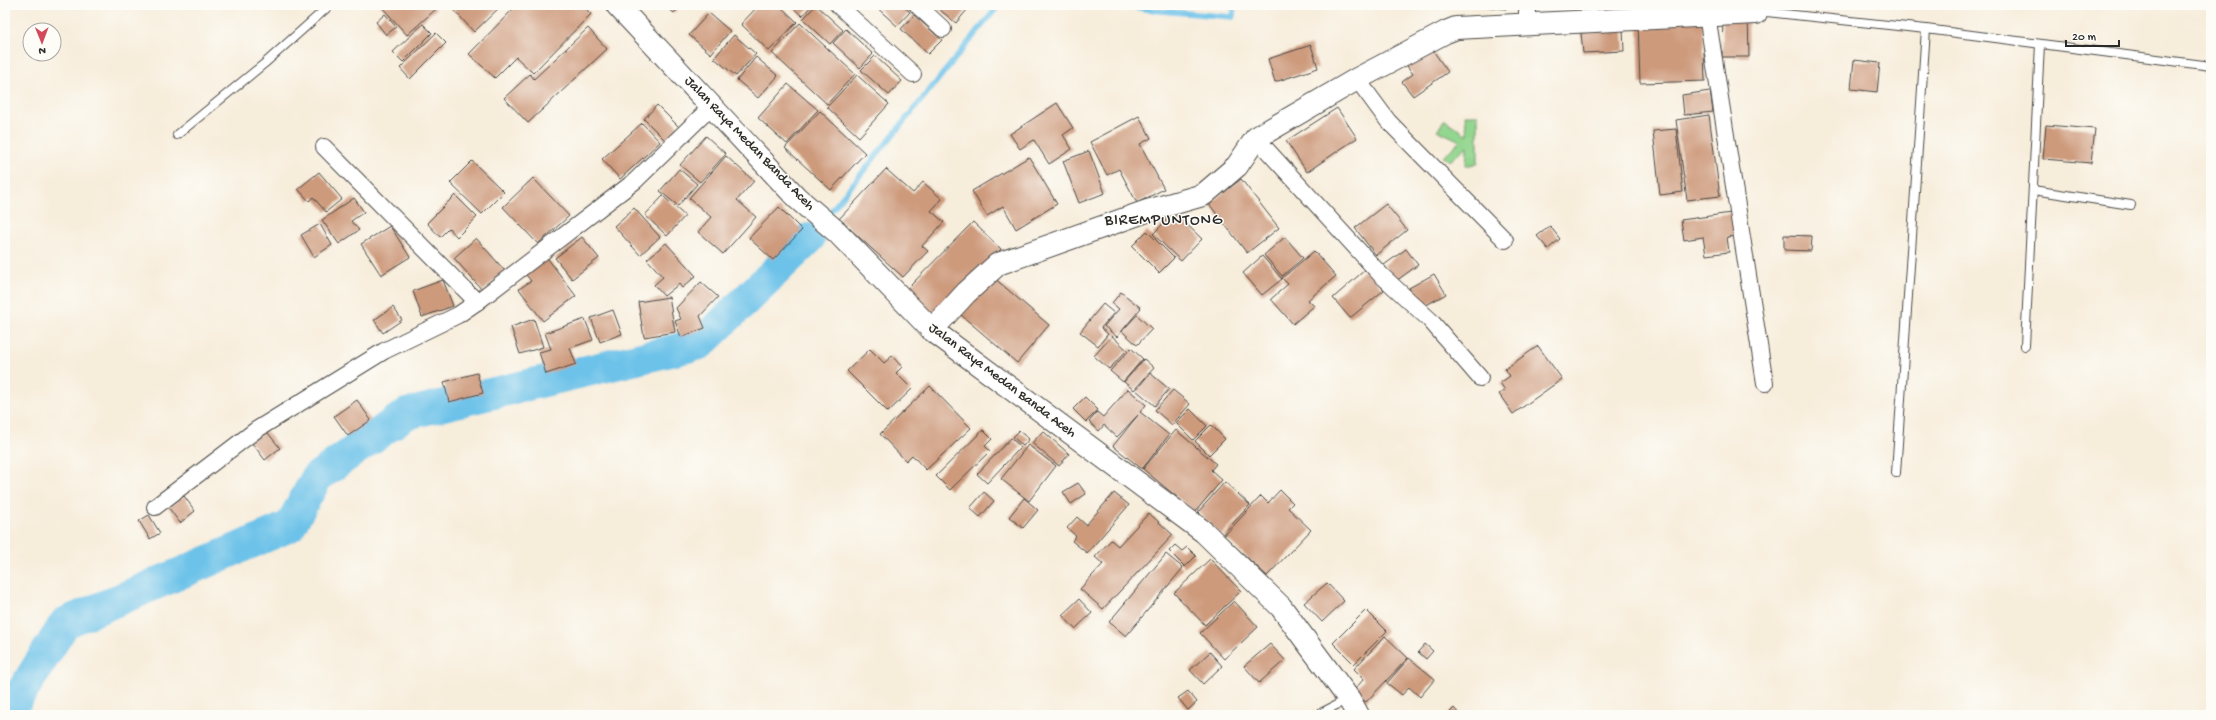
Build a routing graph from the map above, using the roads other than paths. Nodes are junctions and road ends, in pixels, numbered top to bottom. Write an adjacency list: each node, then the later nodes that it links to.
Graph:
1 (330, 5): 16 (lane)
2 (617, 5): 15 (main road, Jalan Raya Medan Banda Aceh)
3 (838, 5): 13 (street)
4 (917, 5): 9 (street)
5 (1758, 8): 8 (main road); 10 (lane)
6 (1669, 11): 7 (main road); 8 (main road)
7 (1527, 15): 14 (main road)
8 (1707, 15): 26 (street)
9 (943, 29)
10 (1926, 29): 11 (lane); 27 (lane)
11 (2040, 44): 12 (lane); 19 (lane)
12 (2211, 66)
13 (912, 74)
14 (1357, 79): 17 (main road); 21 (street)
15 (712, 106): 22 (street); 23 (main road, Jalan Raya Medan Banda Aceh)
16 (177, 135)
17 (1256, 138): 23 (main road); 25 (street)
18 (324, 147): 22 (street)
19 (2033, 190): 20 (lane); 24 (lane)
20 (2132, 205)
21 (1505, 240)
22 (477, 302): 28 (street)
23 (932, 330): 29 (main road, Jalan Raya Medan Banda Aceh)
24 (2026, 346)
25 (1480, 378)
26 (1765, 383)
27 (1896, 473)
28 (155, 507)
29 (1353, 707): 30 (lane)
30 (1317, 715)

